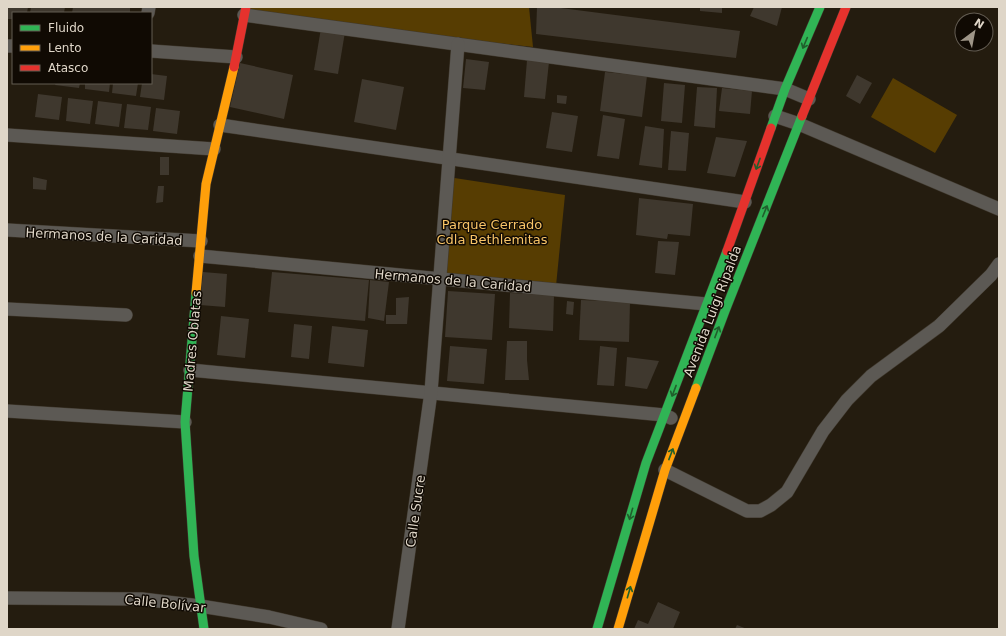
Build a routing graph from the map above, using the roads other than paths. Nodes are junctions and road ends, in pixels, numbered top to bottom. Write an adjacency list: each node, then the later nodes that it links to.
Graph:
1 (820, 7): 7 (street, Avenida Luigi Ripalda, one-way to 7)
2 (846, 7): 8 (street, Avenida Luigi Ripalda)
3 (245, 11): 4 (street); 6 (street, Madres Oblatas)
4 (458, 44): 7 (street); 14 (street, Calle Sucre)
5 (152, 51): 6 (street)
6 (236, 57): 11 (street, Madres Oblatas)
7 (785, 89): 8 (street); 9 (street, Avenida Luigi Ripalda)
8 (809, 99): 10 (street, Avenida Luigi Ripalda)
9 (775, 116): 10 (street); 15 (street, Avenida Luigi Ripalda, one-way to 15)
10 (800, 124): 16 (street); 30 (street, Avenida Luigi Ripalda, one-way to 10)
11 (220, 125): 13 (street, Madres Oblatas); 14 (street)
12 (7, 135): 13 (street)
13 (214, 149): 18 (street, Madres Oblatas)
14 (449, 159): 15 (street); 21 (street, Calle Sucre)
15 (745, 202): 22 (street, Avenida Luigi Ripalda)
16 (999, 209)
17 (7, 230): 18 (street, Hermanos de la Caridad)
18 (201, 241): 19 (street, Madres Oblatas)
19 (200, 256): 21 (street, Hermanos de la Caridad); 25 (street, Madres Oblatas)
20 (999, 264): 31 (street)
21 (440, 279): 22 (street, Hermanos de la Caridad); 26 (street, Calle Sucre)
22 (706, 304): 28 (street, Avenida Luigi Ripalda, one-way to 28)
23 (7, 309): 24 (street)
24 (126, 315)
25 (190, 370): 26 (street); 29 (street, Madres Oblatas)
26 (431, 392): 28 (street); 36 (street, Calle Sucre)
27 (7, 411): 29 (street)
28 (664, 415): 30 (street); 37 (street, Avenida Luigi Ripalda, one-way to 37)
29 (185, 422): 33 (street, Madres Oblatas)
30 (683, 422): 31 (street, Avenida Luigi Ripalda, one-way to 30)
31 (665, 470): 38 (street, Avenida Luigi Ripalda, one-way to 31)
32 (7, 598): 33 (street, Calle Bolívar)
33 (200, 606): 34 (street, Madres Oblatas); 35 (street, Calle Bolívar)
34 (204, 629)
35 (321, 629)
36 (398, 629)
37 (597, 629)
38 (618, 629)

